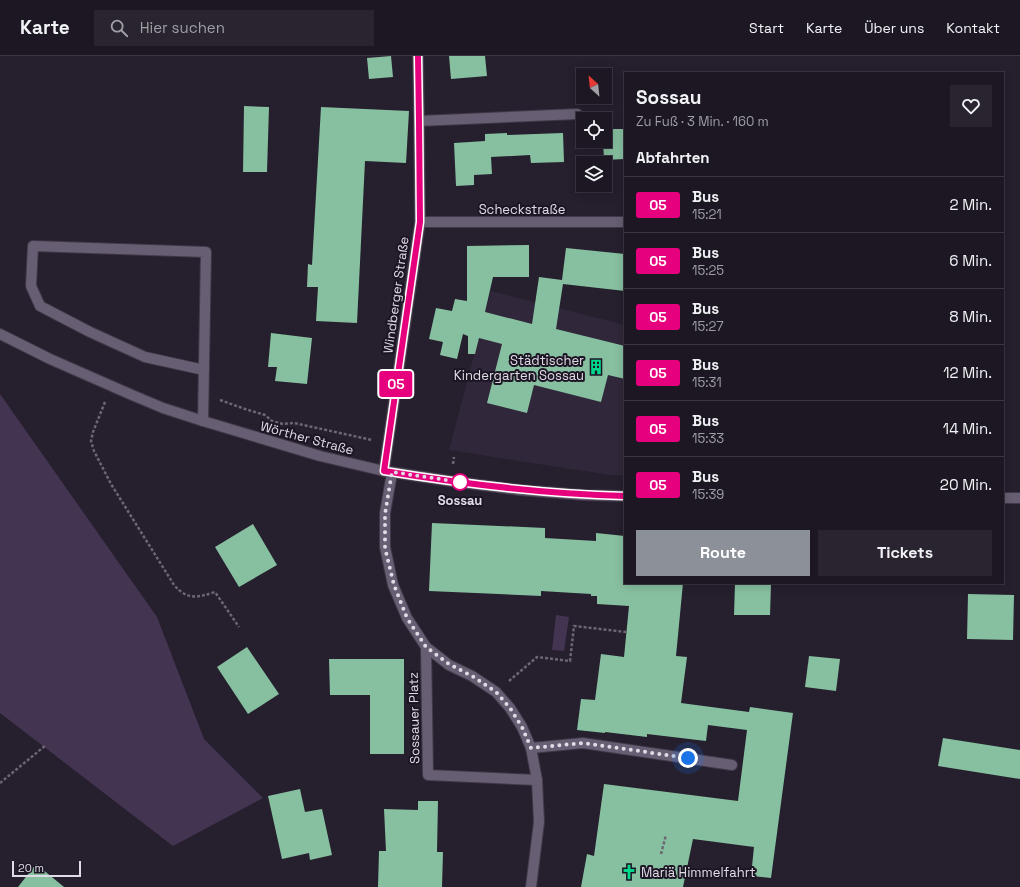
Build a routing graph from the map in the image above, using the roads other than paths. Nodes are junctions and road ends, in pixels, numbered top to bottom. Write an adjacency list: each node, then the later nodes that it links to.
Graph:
1 (418, 56): 3 (street, Windberger Straße)
2 (576, 114): 3 (street)
3 (419, 121): 4 (street, Windberger Straße)
4 (420, 222): 5 (street, Scheckstraße); 9 (street, Windberger Straße)
5 (624, 222)
6 (0, 334): 8 (street, Wörther Straße)
7 (204, 370): 7 (street); 8 (street)
8 (203, 421): 9 (street, Wörther Straße)
9 (388, 472): 10 (street, Wörther Straße); 13 (street)
10 (624, 496)
11 (1004, 498): 12 (street)
12 (1020, 498)
13 (426, 647): 14 (street); 16 (street, Sossauer Platz)
14 (531, 748): 15 (street); 16 (street)
15 (732, 765)
16 (537, 780): 17 (street)
17 (531, 887)

